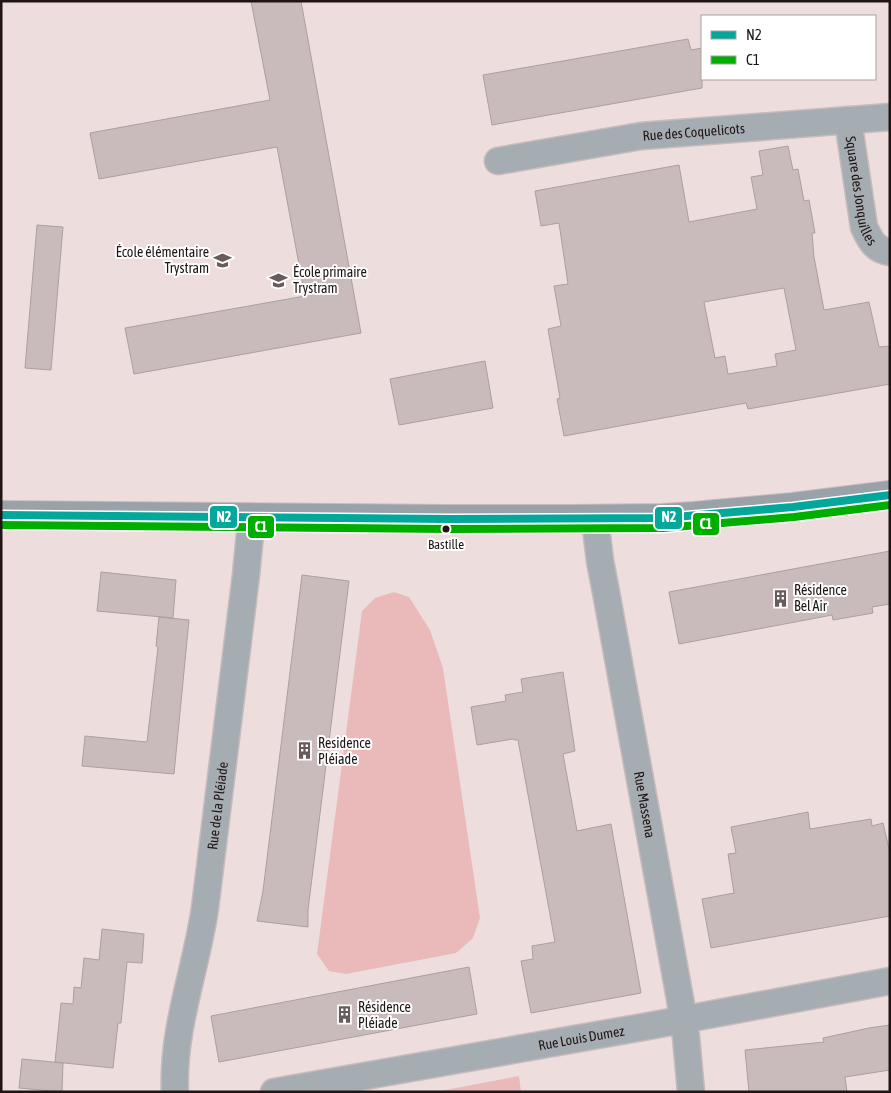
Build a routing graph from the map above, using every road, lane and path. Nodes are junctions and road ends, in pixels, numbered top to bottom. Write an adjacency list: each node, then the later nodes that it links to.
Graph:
1 (890, 117): 2 (street, Rue des Coquelicots)
2 (848, 120): 3 (street, Rue des Coquelicots); 4 (street, Square des Jonquilles)
3 (498, 161)
4 (890, 252)
5 (890, 495): 8 (street)
6 (1, 515): 7 (street)
7 (249, 517): 8 (street); 11 (street, Rue de la Pléiade)
8 (595, 519): 10 (street, Rue Massena)
9 (890, 981): 10 (street, Rue Louis Dumez)
10 (683, 1019): 12 (street, Rue Louis Dumez); 13 (street, Rue Massena)
11 (175, 1092)
12 (274, 1092)
13 (691, 1092)

